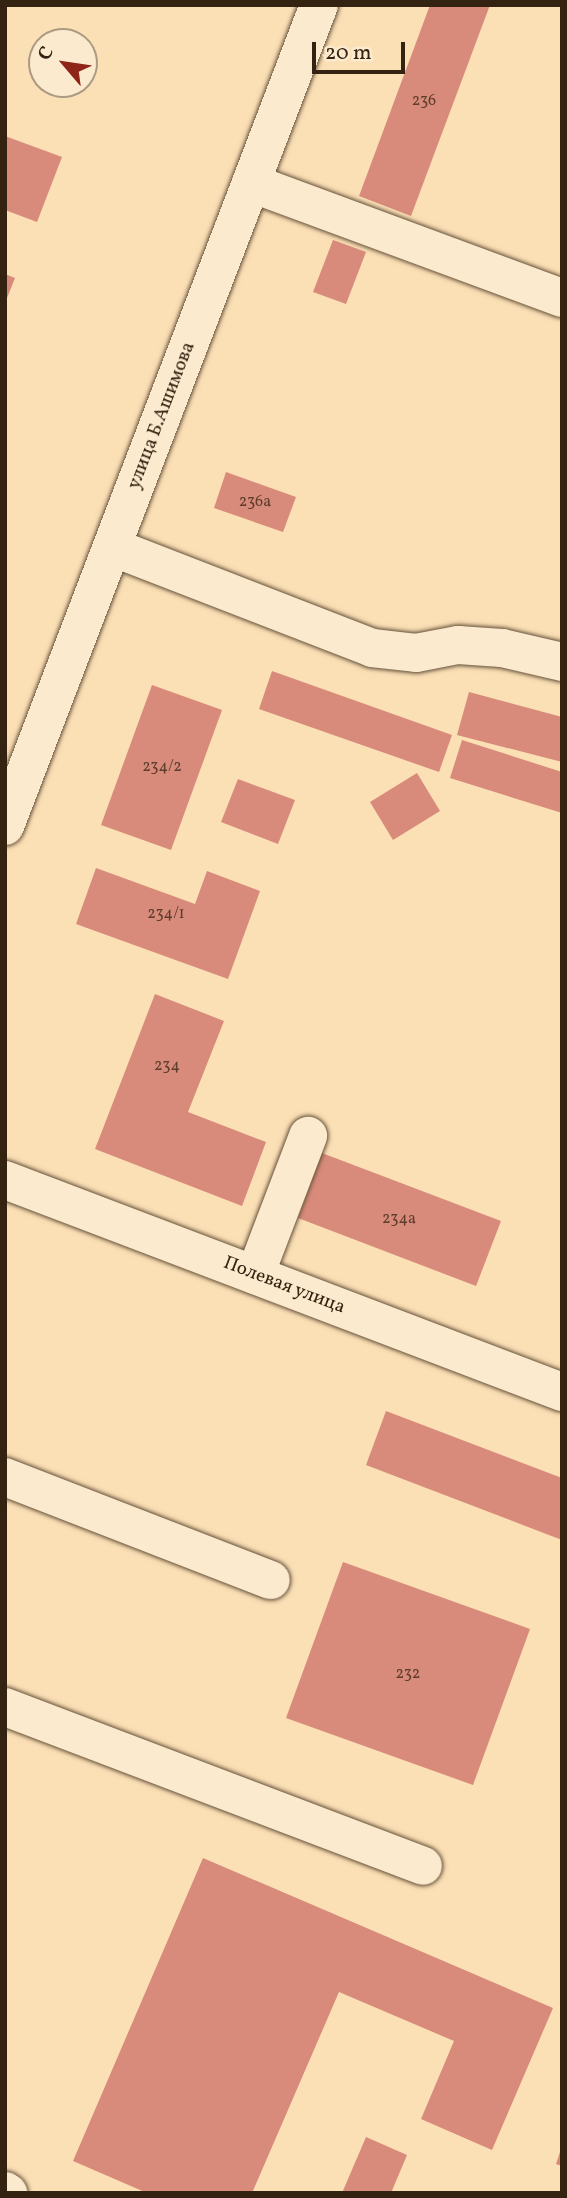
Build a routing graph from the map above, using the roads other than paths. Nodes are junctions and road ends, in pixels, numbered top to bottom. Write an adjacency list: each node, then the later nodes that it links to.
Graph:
1 (319, 5): 2 (street, улица Б.Ашимова)
2 (251, 183): 3 (street); 4 (street, улица Б.Ашимова)
3 (562, 298)
4 (111, 547): 5 (street); 6 (street, улица Б.Ашимова)
5 (562, 662)
6 (5, 826)
7 (308, 1136): 9 (street)
8 (5, 1180): 9 (street, Полевая улица)
9 (255, 1275): 10 (street, Полевая улица)
10 (562, 1392)
11 (5, 1477): 12 (street)
12 (271, 1580)
13 (5, 1707): 14 (street)
14 (423, 1866)

